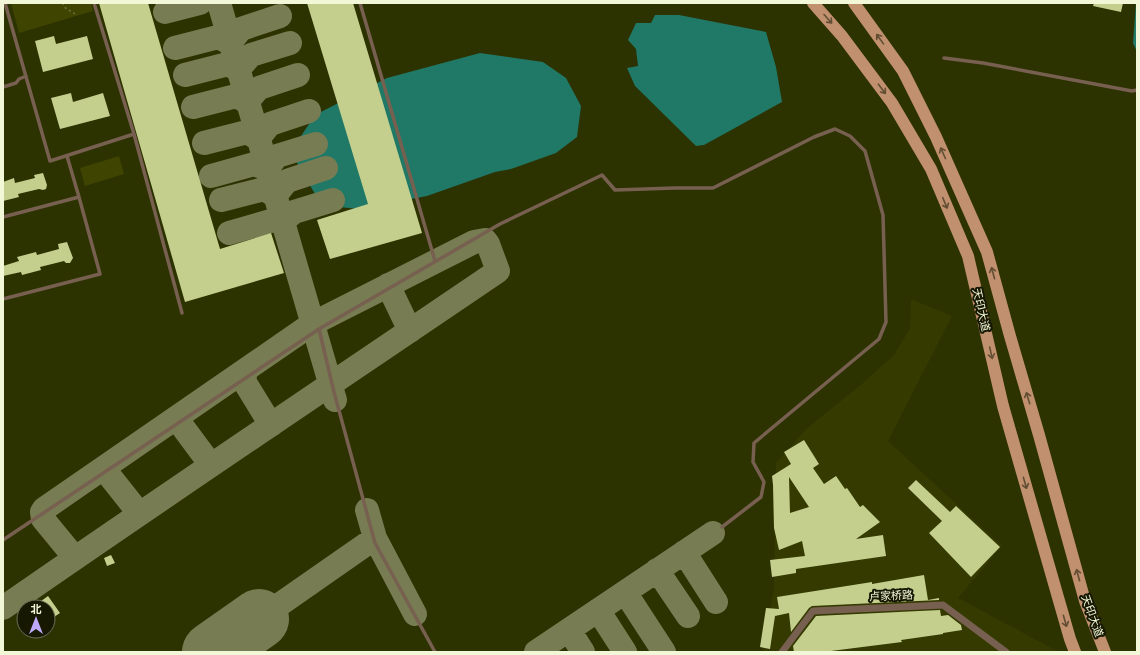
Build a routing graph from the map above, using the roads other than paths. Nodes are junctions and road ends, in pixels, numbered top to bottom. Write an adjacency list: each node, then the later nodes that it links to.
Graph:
1 (94, 3): 10 (lane)
2 (360, 3): 14 (lane)
3 (813, 3): 23 (main road, 天印大道, one-way to 23)
4 (854, 3): 24 (main road, 天印大道, one-way to 4)
5 (5, 6): 7 (lane)
6 (944, 58): 9 (lane)
7 (26, 76): 8 (lane); 11 (lane)
8 (3, 87)
9 (1137, 90)
10 (134, 134): 11 (lane); 16 (lane)
11 (67, 156): 12 (lane)
12 (79, 197): 13 (lane); 15 (lane)
13 (3, 217)
14 (435, 262): 17 (lane); 18 (lane)
15 (3, 299)
16 (182, 313)
17 (319, 330): 19 (lane); 20 (lane)
18 (722, 528)
19 (3, 540)
20 (435, 652)
21 (782, 652): 22 (street, 卢家桥路)
22 (1006, 652)
23 (1075, 652)
24 (1105, 652)

